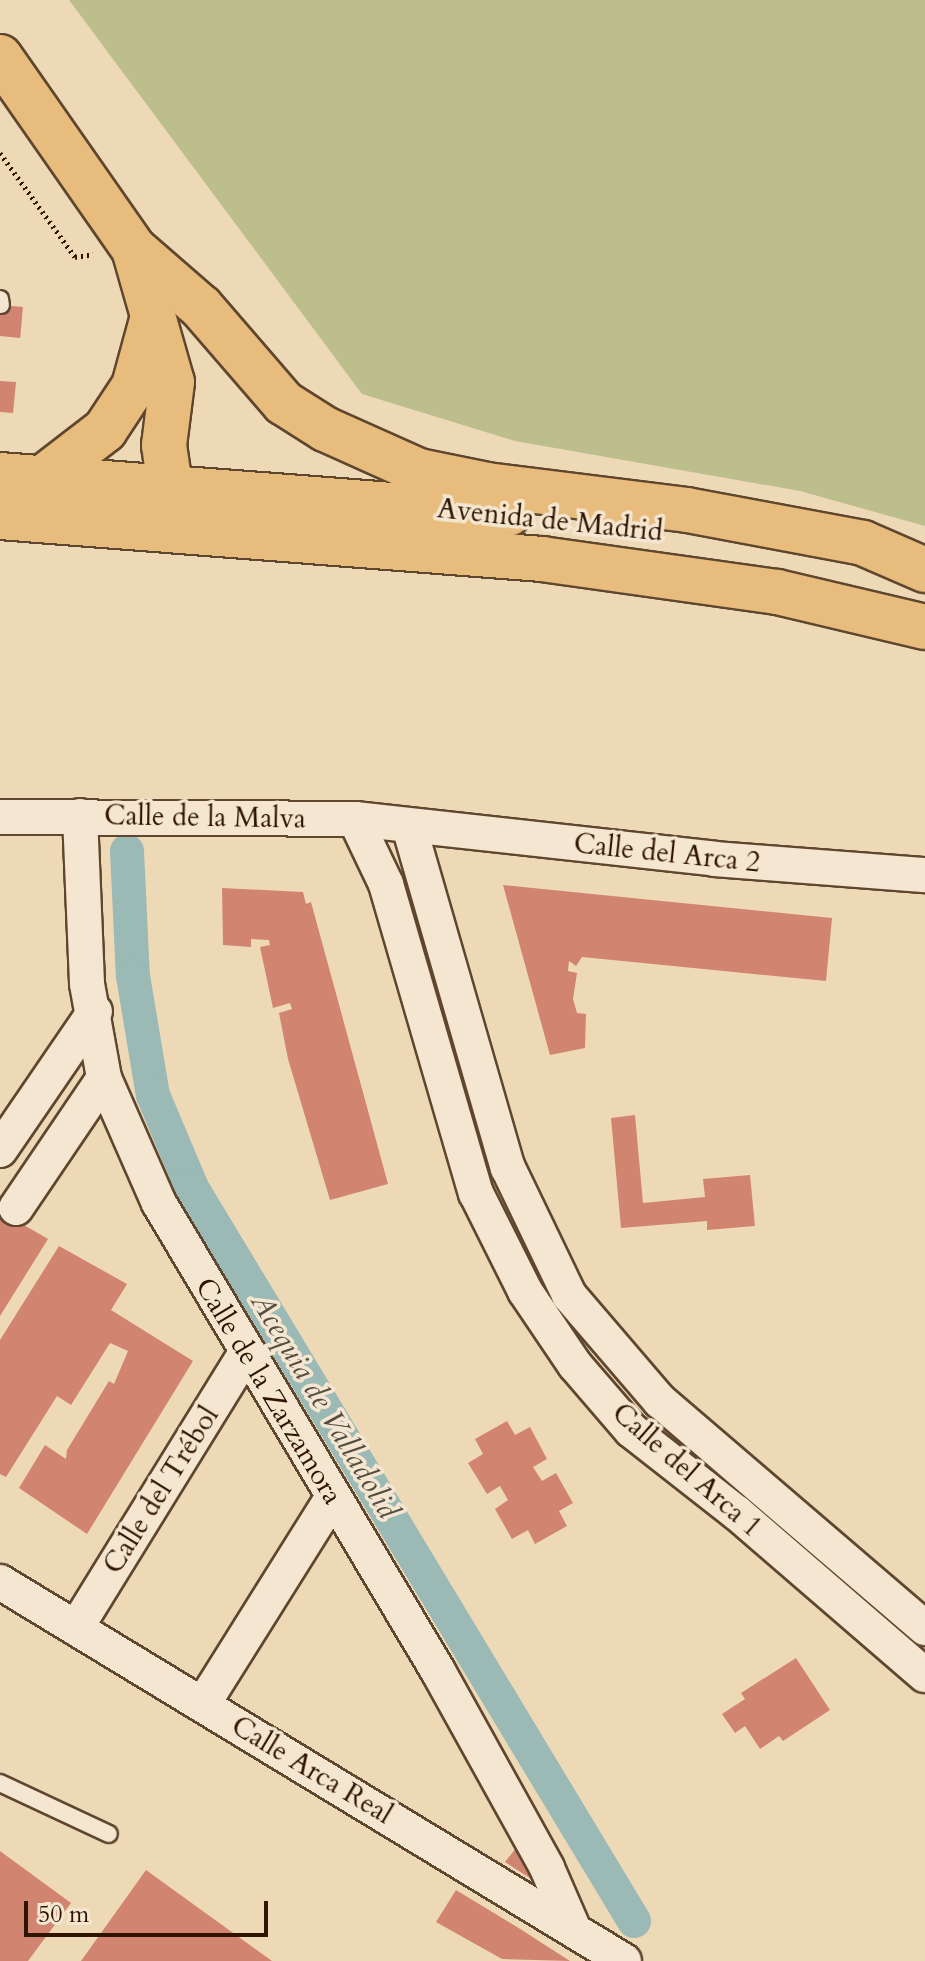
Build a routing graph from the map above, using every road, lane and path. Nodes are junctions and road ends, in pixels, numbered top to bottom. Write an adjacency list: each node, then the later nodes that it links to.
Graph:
1 (0, 57): 3 (main road)
2 (0, 153): 3 (path)
3 (128, 241): 4 (main road); 10 (main road, Avenida de Madrid)
4 (152, 320): 6 (main road); 7 (main road)
5 (0, 475): 6 (main road, Avenida de Madrid)
6 (44, 477): 7 (main road, Avenida de Madrid)
7 (170, 486): 9 (main road); 11 (main road, Avenida de Madrid)
8 (0, 517): 9 (main road, Avenida de Madrid)
9 (204, 531): 12 (main road, Avenida de Madrid)
10 (925, 570)
11 (925, 583)
12 (925, 627)
13 (80, 816): 14 (street, Calle de la Malva); 15 (street, Calle de la Malva); 18 (street, Calle de la Zarzamora)
14 (0, 817)
15 (355, 819): 16 (street, Calle de la Malva); 27 (street, Calle del Arca 1)
16 (409, 826): 17 (street, Calle del Arca 2); 26 (street, Calle del Arca 1)
17 (925, 875)
18 (95, 1011): 19 (street, Calle de la Zarzamora); 20 (street)
19 (104, 1078): 21 (street); 22 (street, Calle de la Zarzamora)
20 (0, 1150)
21 (16, 1208)
22 (246, 1353): 23 (street, Calle de la Zarzamora); 25 (street, Calle del Trébol)
23 (332, 1498): 28 (street); 31 (street, Calle de la Zarzamora)
24 (0, 1582): 25 (street, Calle Arca Real)
25 (76, 1628): 28 (street, Calle Arca Real)
26 (925, 1628)
27 (925, 1675)
28 (203, 1704): 31 (street, Calle Arca Real)
29 (0, 1783): 30 (lane)
30 (109, 1834)
31 (574, 1930): 32 (street, Calle Arca Real)
32 (624, 1961)

